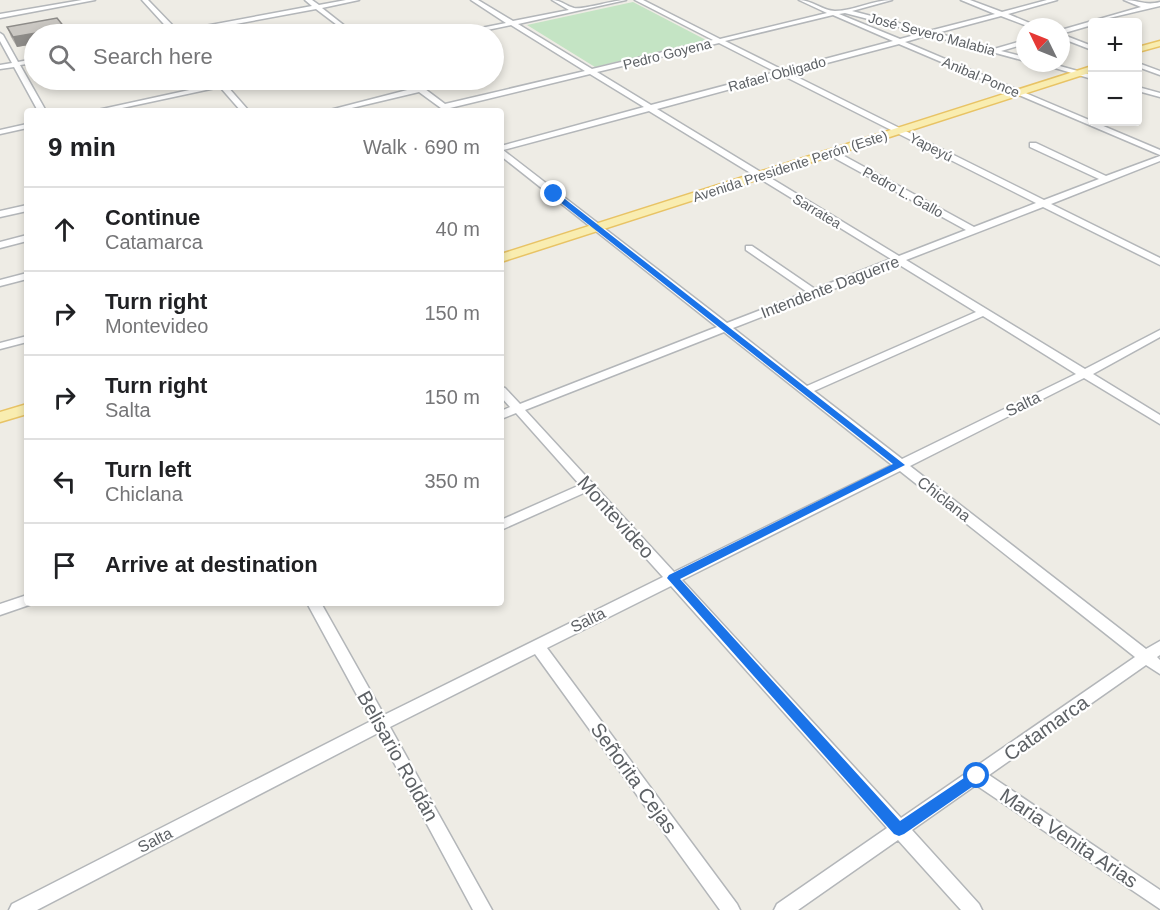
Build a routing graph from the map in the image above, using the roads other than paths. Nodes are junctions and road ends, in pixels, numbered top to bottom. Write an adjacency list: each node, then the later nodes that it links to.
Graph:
1 (92, 0): 22 (street)
2 (145, 0): 25 (street)
3 (309, 0): 15 (street)
4 (357, 0): 15 (street)
5 (474, 0): 28 (street, Sarratea)
6 (555, 0): 17 (street)
7 (623, 0): 17 (street)
8 (638, 0): 35 (street, Yapeyú)
9 (802, 0): 18 (street, José Severo Malabia); 20 (street, Anibal Ponce)
10 (889, 0): 18 (street, Pedro Goyena)
11 (964, 0): 21 (street)
12 (1054, 0): 21 (street, Rafael Obligado)
13 (1128, 0): 16 (street)
14 (1160, 4): 16 (street)
15 (317, 7): 26 (street); 27 (street)
16 (1149, 7): 19 (street); 23 (street)
17 (574, 10): 28 (street)
18 (844, 11): 20 (street, Pedro Goyena); 32 (street, José Severo Malabia)
19 (1160, 11)
20 (833, 13): 35 (street, Pedro Goyena); 36 (street, Anibal Ponce)
21 (1002, 14): 24 (street); 32 (street, Rafael Obligado)
22 (0, 16)
23 (1110, 18)
24 (1016, 19)
25 (167, 24)
26 (228, 24)
27 (339, 24)
28 (512, 24): 30 (street); 52 (street, Sarratea)
29 (1088, 24): 31 (street)
30 (504, 26)
31 (1070, 29)
32 (929, 33): 36 (street, Rafael Obligado); 42 (street, José Severo Malabia)
33 (0, 35): 46 (street)
34 (1070, 39): 39 (street)
35 (720, 41): 52 (street, Pedro Goyena); 53 (street, Yapeyú)
36 (899, 42): 53 (street, Rafael Obligado); 64 (street, Anibal Ponce)
37 (1160, 43): 40 (main road)
38 (1016, 44): 42 (street)
39 (1088, 46)
40 (1142, 48)
41 (1160, 49): 43 (main road)
42 (995, 50): 44 (street, José Severo Malabia)
43 (1142, 54)
44 (1016, 56)
45 (24, 63): 46 (street)
46 (16, 64): 48 (street); 57 (street)
47 (1088, 66): 54 (main road, Avenida Presidente Perón (Este))
48 (0, 67)
49 (1142, 67): 55 (street)
50 (1088, 70): 54 (main road, Avenida Presidente Perón (Este))
51 (1070, 71): 54 (street)
52 (592, 72): 71 (street, Pedro Goyena); 72 (street, Sarratea)
53 (782, 73): 72 (street, Rafael Obligado); 74 (street, Yapeyú)
54 (1078, 73): 56 (street); 64 (main road, Avenida Presidente Perón (Este))
55 (1160, 73)
56 (1088, 76)
57 (24, 78)
58 (30, 90): 66 (street)
59 (185, 90): 67 (street)
60 (226, 90): 68 (street)
61 (417, 90): 69 (street)
62 (422, 90): 70 (street)
63 (1142, 90): 65 (street)
64 (1018, 93): 74 (main road, Avenida Presidente Perón (Este)); 80 (street, Anibal Ponce)
65 (1160, 95)
66 (40, 108)
67 (110, 108)
68 (242, 108)
69 (351, 108)
70 (445, 108)
71 (450, 108)
72 (651, 108): 77 (street, Rafael Obligado); 82 (street, Sarratea)
73 (24, 127): 75 (street)
74 (900, 131): 79 (main road, Avenida Presidente Perón (Este)); 84 (street, Yapeyú)
75 (0, 132)
76 (1033, 145): 83 (street)
77 (504, 149)
78 (504, 152): 87 (street, Chiclana)
79 (832, 153): 82 (main road, Avenida Presidente Perón (Este)); 88 (street, Pedro L. Gallo)
80 (1160, 153)
81 (1160, 158): 83 (street, Intendente Daguerre)
82 (760, 177): 87 (main road, Avenida Presidente Perón (Este)); 93 (street, Sarratea)
83 (1106, 179): 84 (street, Intendente Daguerre)
84 (1044, 204): 88 (street, Intendente Daguerre); 94 (street, Yapeyú)
85 (24, 209): 86 (street)
86 (0, 214)
87 (595, 228): 92 (main road, Avenida Presidente Perón (Este)); 99 (street, Chiclana)
88 (974, 231): 93 (street, Intendente Daguerre)
89 (24, 239): 90 (street)
90 (0, 245)
91 (749, 248): 97 (street)
92 (504, 257)
93 (898, 260): 97 (street, Intendente Daguerre); 98 (street, Sarratea)
94 (1160, 262)
95 (24, 277): 96 (street)
96 (0, 283)
97 (814, 293): 99 (street, Intendente Daguerre)
98 (983, 312): 103 (street, Sarratea); 104 (street)
99 (724, 328): 104 (street, Chiclana); 106 (street, Intendente Daguerre)
100 (1160, 333): 103 (street, Salta)
101 (24, 340): 102 (street)
102 (0, 346)
103 (1084, 374): 110 (street, Sarratea); 111 (street, Salta)
104 (805, 390): 111 (street, Chiclana)
105 (504, 393): 106 (street, Montevideo)
106 (518, 408): 108 (street, Intendente Daguerre); 112 (street, Montevideo)
107 (24, 410): 109 (main road)
108 (504, 414)
109 (0, 417)
110 (1160, 420)
111 (900, 465): 114 (street, Salta); 120 (street, Chiclana)
112 (589, 486): 113 (street); 114 (street, Montevideo)
113 (504, 524)
114 (673, 578): 118 (street, Salta); 124 (street, Montevideo)
115 (24, 601): 117 (street)
116 (319, 606): 122 (street, Belisario Roldán)
117 (0, 610)
118 (537, 645): 122 (street, Salta); 128 (street, Señorita Cejas)
119 (1160, 647): 120 (street, Catamarca)
120 (1146, 657): 121 (street, Chiclana); 123 (street, Catamarca)
121 (1160, 668)
122 (381, 724): 126 (street, Salta); 127 (street, Belisario Roldán)
123 (977, 776): 124 (street, Catamarca); 125 (street, Maria Venita Arias)
124 (899, 829): 129 (street, Catamarca); 130 (street, Montevideo)
125 (1160, 900)
126 (18, 910)
127 (483, 910)
128 (731, 910)
129 (783, 910)
130 (973, 910)

